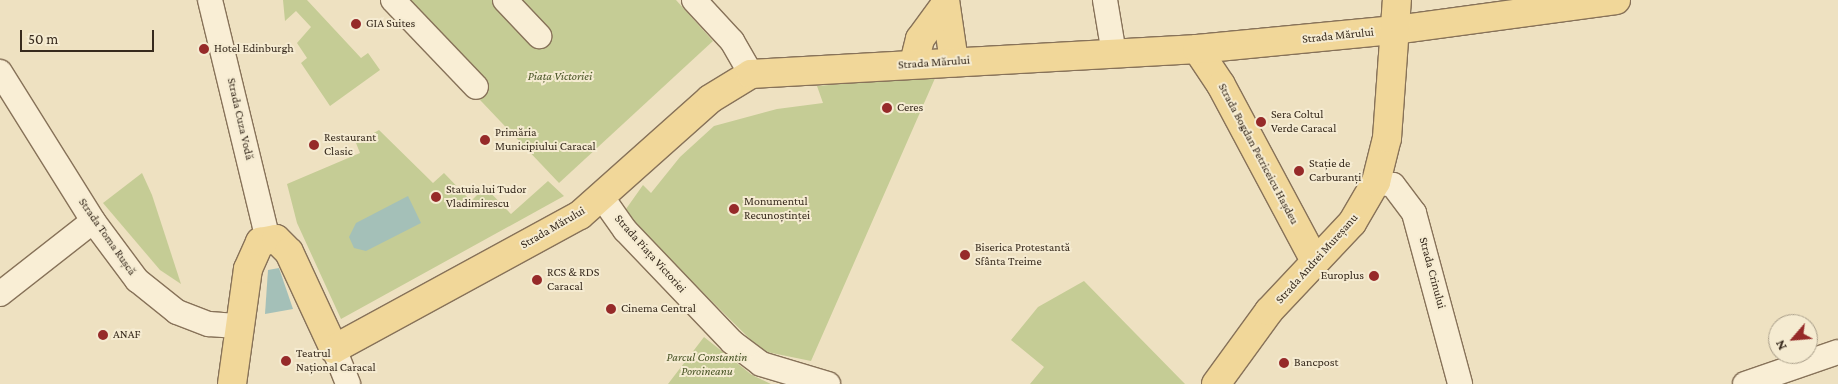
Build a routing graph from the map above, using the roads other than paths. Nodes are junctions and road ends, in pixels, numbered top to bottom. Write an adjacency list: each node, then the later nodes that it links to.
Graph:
1 (210, 0): 21 (street, Strada Cuza Vodă)
2 (394, 0): 17 (street)
3 (505, 0): 10 (street)
4 (694, 0): 16 (street)
5 (1105, 0): 12 (street)
6 (1397, 0): 9 (main road, Strada Andrei Mureșanu)
7 (1616, 0): 9 (main road, Strada Mărului)
8 (945, 2): 13 (main road); 14 (main road)
9 (1395, 30): 11 (main road, Strada Mărului); 18 (main road, Strada Andrei Mureșanu)
10 (539, 36)
11 (1197, 50): 12 (main road, Strada Mărului); 22 (main road, Strada Bogdan Petriceicu Hașdeu)
12 (1114, 54): 13 (main road, Strada Mărului)
13 (954, 62): 14 (main road, Strada Mărului)
14 (914, 64): 16 (main road, Strada Mărului)
15 (0, 72): 20 (street, Strada Toma Rușcă)
16 (751, 74): 19 (main road, Strada Mărului)
17 (476, 87)
18 (1376, 182): 22 (main road, Strada Andrei Mureșanu); 31 (street, Strada Crinului)
19 (601, 196): 25 (main road, Strada Mărului); 29 (street, Strada Piața Victoriei)
20 (93, 221): 23 (street); 24 (street, Strada Toma Rușcă)
21 (268, 238): 24 (main road); 25 (main road)
22 (1315, 261): 30 (main road, Strada Andrei Mureșanu)
23 (0, 294)
24 (240, 326): 27 (main road)
25 (334, 349): 28 (street)
26 (1838, 352): 32 (street)
27 (232, 384)
28 (348, 384)
29 (828, 384)
30 (1216, 384)
31 (1460, 384)
32 (1745, 384)

